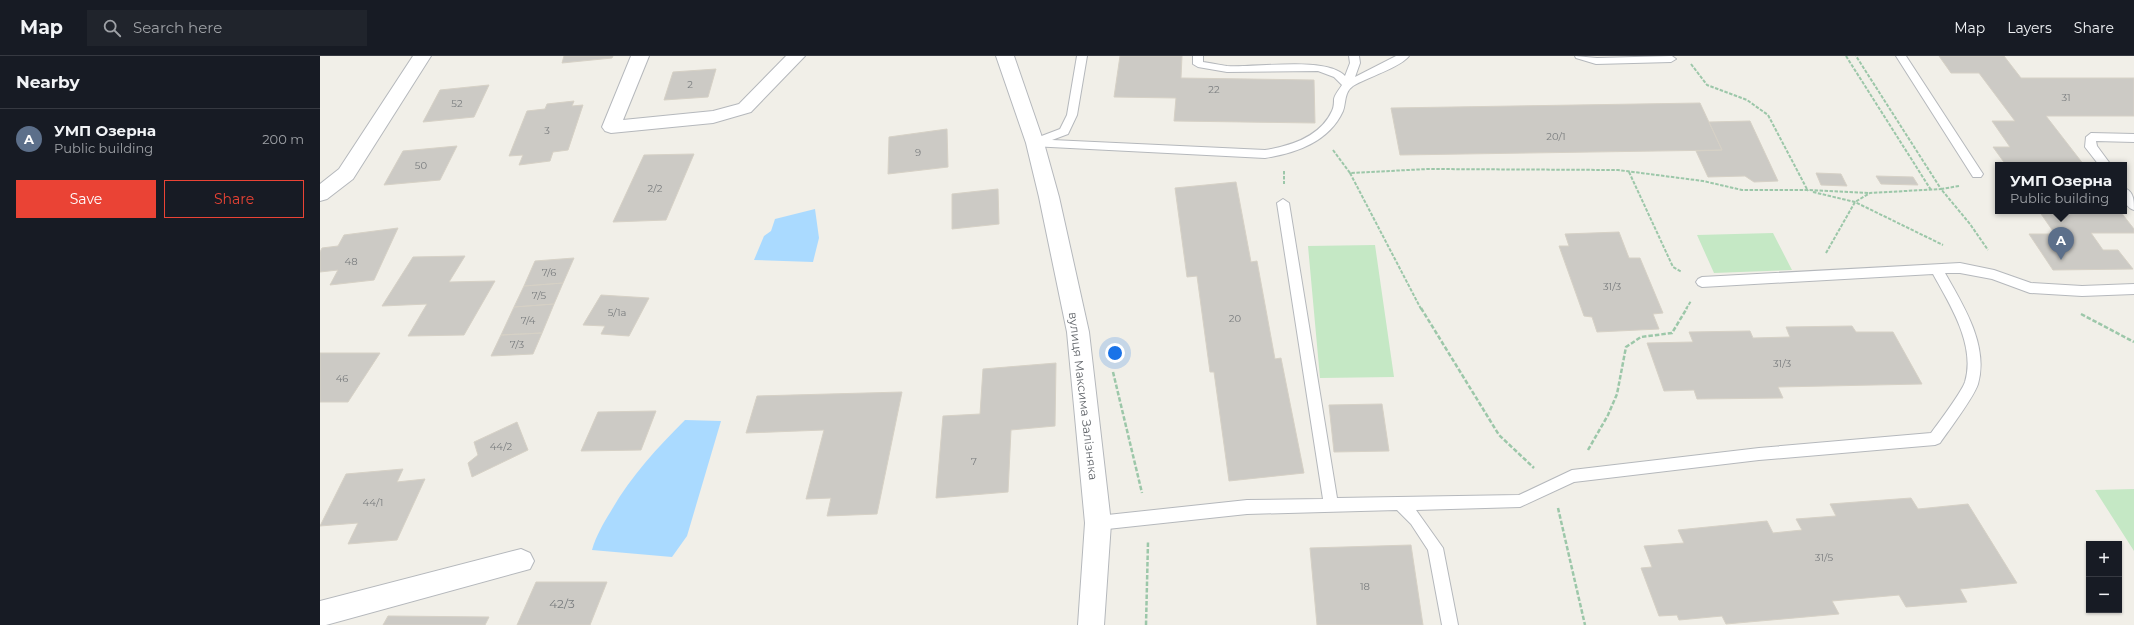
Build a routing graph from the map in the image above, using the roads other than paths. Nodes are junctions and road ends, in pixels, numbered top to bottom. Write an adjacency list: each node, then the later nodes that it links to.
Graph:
1 (422, 56): 19 (street)
2 (640, 56): 3 (street)
3 (796, 56)
4 (1005, 56): 16 (street, вулиця Максима Залізняка)
5 (1082, 56): 16 (lane)
6 (1198, 56): 13 (lane)
7 (1318, 56): 13 (lane)
8 (1354, 56): 14 (lane)
9 (1404, 56): 14 (lane)
10 (1580, 56): 12 (lane)
11 (1901, 56): 18 (lane)
12 (1671, 59)
13 (1319, 68): 14 (lane)
14 (1347, 85): 16 (lane)
15 (2134, 138): 17 (lane)
16 (1034, 143): 28 (street, вулиця Максима Залізняка)
17 (2103, 162)
18 (1977, 174)
19 (320, 194)
20 (2127, 196): 22 (lane)
21 (1283, 203): 27 (lane)
22 (2134, 206)
23 (1936, 269): 24 (lane); 25 (lane); 26 (lane)
24 (1702, 282)
25 (2134, 289)
26 (1399, 503): 27 (lane); 32 (lane)
27 (1332, 504): 28 (lane)
28 (1098, 523): 31 (street, вулиця Максима Залізняка)
29 (521, 561): 30 (street)
30 (320, 614)
31 (1091, 625)
32 (1450, 625)

